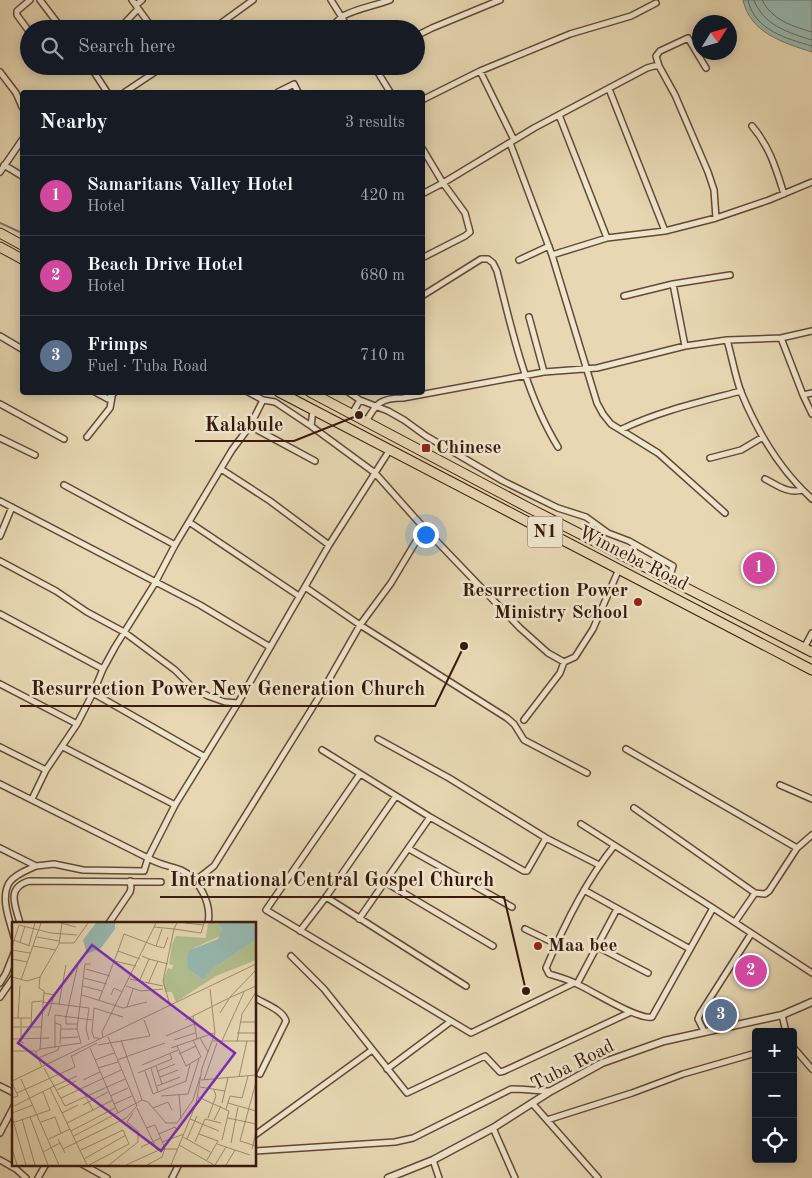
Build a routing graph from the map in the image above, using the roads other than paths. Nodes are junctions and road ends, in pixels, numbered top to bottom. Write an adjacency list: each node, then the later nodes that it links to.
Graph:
1 (30, 0): 11 (street)
2 (40, 0): 12 (street)
3 (142, 0): 9 (street)
4 (253, 0): 15 (street)
5 (331, 0): 10 (street)
6 (390, 0): 10 (street)
7 (500, 0): 18 (street)
8 (656, 3): 21 (street)
9 (135, 5): 13 (street); 14 (street)
10 (341, 17): 16 (street); 17 (street)
11 (20, 20)
12 (55, 20)
13 (125, 20)
14 (146, 20)
15 (225, 20)
16 (338, 20)
17 (343, 20)
18 (425, 32)
19 (659, 66): 20 (street); 26 (street); 46 (street)
20 (706, 68)
21 (480, 70): 32 (street); 36 (street)
22 (0, 72): 33 (street)
23 (96, 75): 27 (street)
24 (150, 75): 28 (street)
25 (380, 75): 31 (street)
26 (609, 89): 34 (street); 47 (street)
27 (106, 90)
28 (128, 90)
29 (282, 90): 30 (street)
30 (297, 90)
31 (389, 90)
32 (425, 98)
33 (20, 102)
34 (558, 115): 36 (street); 49 (street)
35 (752, 126): 45 (street)
36 (512, 142): 43 (street); 51 (street)
37 (20, 143): 39 (street)
38 (425, 153): 43 (street)
39 (4, 165): 40 (street); 41 (street)
40 (0, 172)
41 (20, 175)
42 (812, 182): 45 (street)
43 (443, 183): 44 (street); 54 (street)
44 (425, 192)
45 (784, 194): 46 (street)
46 (716, 218): 47 (street)
47 (665, 230): 49 (street)
48 (0, 234): 50 (highway)
49 (607, 238): 53 (street)
50 (20, 244)
51 (549, 246): 53 (street); 56 (street)
52 (0, 247): 55 (highway)
53 (552, 255): 68 (street)
54 (425, 256)
55 (20, 258)
56 (519, 260)
57 (730, 275): 58 (street)
58 (673, 284): 60 (street); 66 (street)
59 (425, 294): 70 (street)
60 (624, 296)
61 (529, 317): 69 (street)
62 (812, 331): 64 (street)
63 (0, 336): 67 (street)
64 (781, 338): 65 (street); 81 (street)
65 (727, 340): 66 (street); 71 (street)
66 (685, 346): 68 (street)
67 (20, 349)
68 (587, 369): 69 (street); 92 (street)
69 (544, 372): 70 (street)
70 (526, 376): 80 (street); 97 (street)
71 (741, 392): 92 (street); 94 (street)
72 (812, 393): 81 (street)
73 (101, 395): 74 (street)
74 (114, 395): 93 (street)
75 (254, 395): 82 (street)
76 (285, 395): 86 (highway, Winneba Road / N1)
77 (316, 395): 87 (highway, Winneba Road / N1)
78 (352, 395): 83 (street)
79 (423, 395): 85 (street)
80 (425, 395)
81 (803, 395): 88 (street)
82 (263, 400): 90 (street); 91 (street)
83 (360, 400): 85 (street); 87 (street)
84 (0, 404): 96 (street)
85 (374, 407): 89 (street); 105 (street)
86 (313, 410): 91 (street); 98 (highway, Winneba Road / N1)
87 (352, 414): 89 (highway, Winneba Road / N1)
88 (812, 414)
89 (366, 422): 108 (highway, Winneba Road / N1)
90 (250, 426): 101 (street); 102 (street)
91 (310, 426): 103 (street)
92 (622, 430): 112 (street)
93 (86, 437)
94 (763, 437): 100 (street); 107 (street)
95 (0, 438): 99 (street)
96 (64, 439)
97 (558, 448)
98 (390, 451): 103 (street); 121 (highway, Winneba Road / N1)
99 (35, 456)
100 (710, 458)
101 (315, 461)
102 (221, 469): 113 (street); 119 (street)
103 (375, 473): 115 (street); 119 (street)
104 (765, 479): 107 (street)
105 (503, 481): 108 (street); 114 (street)
106 (64, 486): 118 (street)
107 (802, 490): 109 (street)
108 (498, 491): 117 (highway, Winneba Road / N1)
109 (812, 499)
110 (0, 501): 111 (street)
111 (12, 508): 116 (street); 123 (street)
112 (725, 514)
113 (189, 522): 118 (street); 125 (street)
114 (593, 522): 117 (street); 122 (street)
115 (424, 528): 127 (street); 132 (street)
116 (0, 536)
117 (586, 536): 122 (highway, Winneba Road / N1)
118 (175, 545): 123 (street)
119 (329, 545): 124 (street)
120 (0, 561): 128 (street)
121 (619, 570): 132 (street); 134 (highway, Winneba Road / N1)
122 (669, 579): 131 (highway, Winneba Road / N1)
123 (155, 584): 128 (street); 130 (street)
124 (304, 587): 125 (street); 127 (street)
125 (299, 596): 130 (street)
126 (0, 614): 133 (street)
127 (360, 625): 147 (street); 169 (street)
128 (124, 632): 133 (street); 137 (street)
129 (812, 633): 131 (street)
130 (270, 647): 137 (street)
131 (808, 650)
132 (564, 662): 138 (street)
133 (103, 669): 136 (street)
134 (812, 670)
135 (0, 684): 139 (street)
136 (93, 693): 139 (street); 145 (street)
137 (238, 703): 145 (street)
138 (524, 720)
139 (77, 724): 142 (street)
140 (378, 739): 159 (street)
141 (0, 747): 146 (street)
142 (63, 747): 146 (street); 154 (street)
143 (626, 749): 164 (street)
144 (322, 750): 148 (street)
145 (205, 757): 154 (street)
146 (46, 770): 152 (street)
147 (587, 773)
148 (360, 774): 151 (street); 186 (street)
149 (0, 784): 152 (street)
150 (780, 785): 153 (street)
151 (396, 796): 156 (street); 175 (street)
152 (32, 799): 166 (street)
153 (812, 799)
154 (175, 805): 166 (street)
155 (634, 808): 174 (street)
156 (430, 817): 159 (street); 165 (street)
157 (581, 824): 162 (street)
158 (812, 835): 160 (street)
159 (546, 838): 167 (street)
160 (806, 841): 161 (street); 164 (street)
161 (812, 845)
162 (614, 846): 167 (street); 177 (street)
163 (0, 848): 168 (street)
164 (797, 848): 174 (street)
165 (409, 849): 172 (street); 176 (street)
166 (148, 858): 168 (street); 169 (street)
167 (599, 865): 173 (street)
168 (36, 866): 185 (street)
169 (194, 879): 182 (street)
170 (130, 881): 171 (street); 180 (street); 181 (street)
171 (161, 882)
172 (385, 882): 179 (street); 189 (street)
173 (584, 890): 178 (street); 188 (street)
174 (755, 893): 183 (street)
175 (326, 897): 179 (street); 186 (street)
176 (512, 907)
177 (713, 908): 183 (street); 191 (street)
178 (617, 909): 190 (street); 191 (street)
179 (359, 919): 199 (street)
180 (20, 922)
181 (109, 922)
182 (208, 922)
183 (735, 922): 187 (street)
184 (525, 929): 188 (street)
185 (12, 930)
186 (300, 931): 205 (street)
187 (751, 934): 195 (street); 207 (street)
188 (556, 944): 198 (street)
189 (493, 946)
190 (598, 947): 194 (street); 198 (street)
191 (690, 949): 203 (street)
192 (291, 956): 208 (street)
193 (12, 958): 197 (street)
194 (648, 973)
195 (812, 973)
196 (12, 980): 200 (street)
197 (0, 983)
198 (575, 983): 203 (street); 205 (street)
199 (466, 986)
200 (0, 997)
201 (256, 999): 213 (street)
202 (812, 1002): 204 (street, Tuba Road)
203 (631, 1012): 212 (street)
204 (782, 1015): 206 (street); 207 (street, Tuba Road)
205 (450, 1022): 212 (street)
206 (785, 1028)
207 (704, 1032): 215 (street, Tuba Road)
208 (372, 1050): 212 (street); 222 (street)
209 (797, 1051): 211 (street)
210 (752, 1054): 219 (street)
211 (810, 1066)
212 (387, 1069)
213 (260, 1074)
214 (0, 1086): 216 (street)
215 (551, 1091): 217 (street, Tuba Road); 223 (street)
216 (12, 1092)
217 (532, 1104): 219 (street); 220 (street, Tuba Road)
218 (12, 1110): 221 (street)
219 (547, 1120): 236 (street)
220 (493, 1128): 225 (street, Tuba Road); 235 (street)
221 (0, 1133)
222 (256, 1134)
223 (256, 1151)
224 (0, 1160): 229 (street)
225 (433, 1160): 233 (street, Tuba Road); 234 (street)
226 (45, 1166): 230 (street)
227 (86, 1166): 231 (street)
228 (178, 1166): 232 (street)
229 (26, 1178)
230 (38, 1178)
231 (107, 1178)
232 (172, 1178)
233 (388, 1178)
234 (439, 1178)
235 (515, 1178)
236 (598, 1178)

